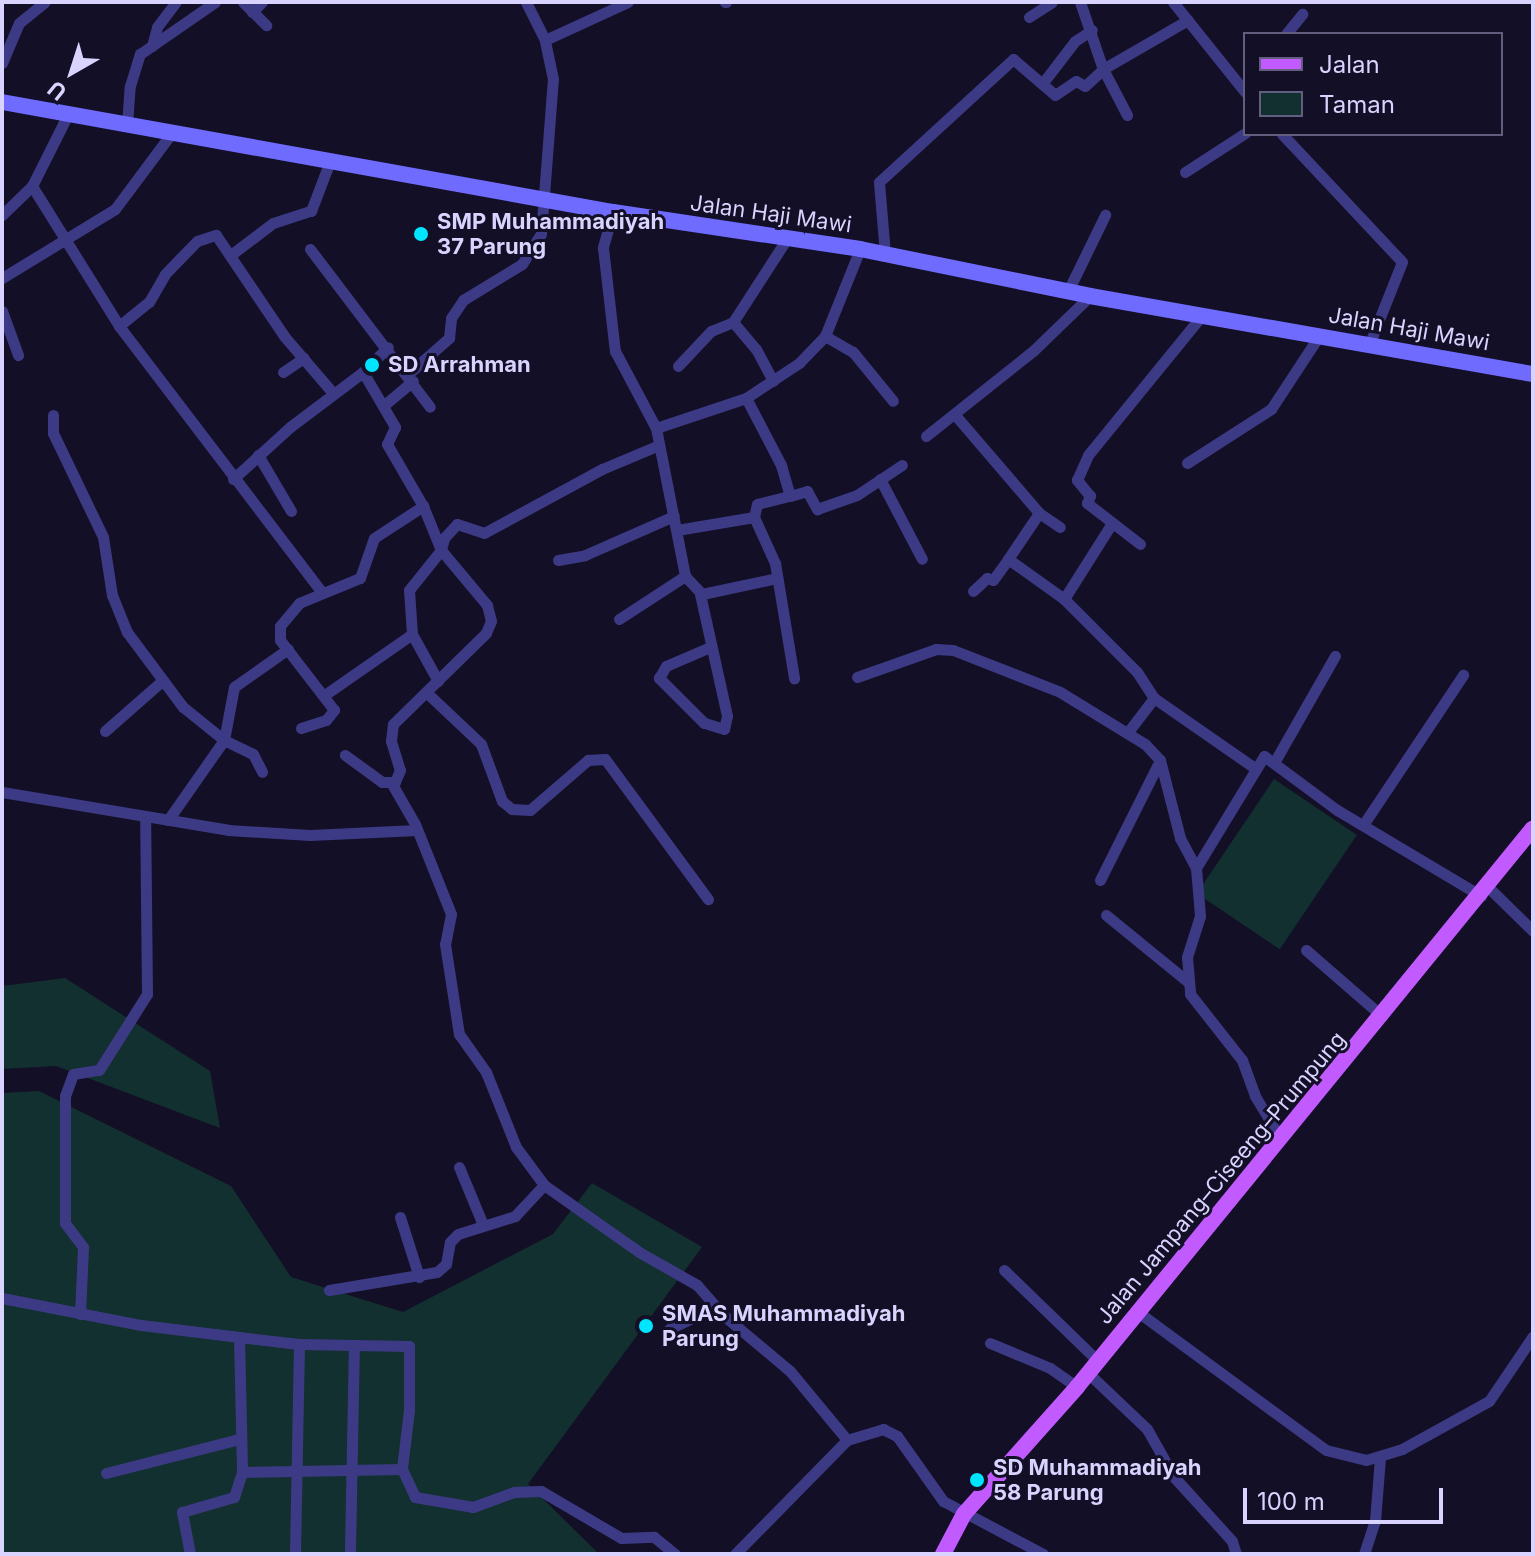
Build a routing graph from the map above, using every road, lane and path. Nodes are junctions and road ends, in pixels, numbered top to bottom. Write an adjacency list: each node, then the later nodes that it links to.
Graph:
1 (45, 2): 20 (street)
2 (176, 2): 19 (street)
3 (215, 2): 19 (street)
4 (243, 2): 11 (street)
5 (262, 2): 11 (street)
6 (526, 2): 18 (street)
7 (628, 2): 18 (street)
8 (1052, 2): 13 (street)
9 (1080, 2): 16 (street)
10 (1173, 2): 14 (street)
11 (252, 12): 15 (street)
12 (1302, 14): 17 (street)
13 (1029, 17)
14 (1188, 20): 21 (street); 23 (street)
15 (266, 25)
16 (1092, 30): 21 (street); 22 (street)
17 (1288, 32)
18 (545, 40): 34 (street)
19 (152, 46): 27 (street)
20 (2, 63)
21 (1103, 69): 22 (street); 26 (street)
22 (1042, 84): 43 (street)
23 (1243, 88)
24 (2, 102): 25 (street, Jalan Haji Mawi)
25 (68, 114): 27 (street, Jalan Haji Mawi); 33 (street)
26 (1127, 115)
27 (127, 125): 28 (street, Jalan Haji Mawi)
28 (171, 134): 31 (street, Jalan Haji Mawi); 39 (street)
29 (1243, 134): 32 (street)
30 (1284, 136): 53 (street)
31 (330, 161): 34 (street, Jalan Haji Mawi); 42 (street)
32 (1185, 172)
33 (32, 186): 36 (street); 39 (street)
34 (547, 199): 35 (street, Jalan Haji Mawi); 61 (street)
35 (613, 212): 38 (street, Jalan Haji Mawi); 70 (street)
36 (2, 215)
37 (1105, 215): 45 (street)
38 (786, 240): 41 (street, Jalan Haji Mawi); 49 (street)
39 (67, 241): 44 (street); 50 (street)
40 (310, 249): 54 (street)
41 (860, 249): 43 (street, Jalan Haji Mawi); 51 (street)
42 (232, 254): 50 (street); 56 (street)
43 (885, 254): 45 (street, Jalan Haji Mawi)
44 (2, 278)
45 (1068, 291): 46 (street, Jalan Haji Mawi)
46 (1090, 296): 48 (street, Jalan Haji Mawi); 69 (street)
47 (2, 311): 55 (street)
48 (1203, 314): 52 (street, Jalan Haji Mawi); 84 (street)
49 (733, 322): 57 (street); 62 (street)
50 (119, 326): 76 (street)
51 (825, 336): 62 (street); 65 (street)
52 (1319, 336): 53 (street, Jalan Haji Mawi); 74 (street)
53 (1369, 345): 60 (street, Jalan Haji Mawi)
54 (388, 347): 59 (street); 61 (street)
55 (18, 355)
56 (304, 358): 58 (street); 63 (street)
57 (678, 366)
58 (283, 372)
59 (363, 372): 63 (street); 66 (street)
60 (1533, 374)
61 (410, 378): 66 (street); 67 (street)
62 (773, 381): 64 (street)
63 (332, 392): 73 (street)
64 (746, 398): 70 (street); 78 (street)
65 (893, 401)
66 (383, 406): 79 (street)
67 (430, 407)
68 (53, 415): 106 (street)
69 (956, 416): 71 (street); 81 (street)
70 (656, 428): 72 (street)
71 (926, 436)
72 (659, 445): 82 (street); 88 (street)
73 (258, 455): 76 (street); 80 (street)
74 (1187, 463)
75 (902, 465): 77 (street)
76 (233, 479): 94 (street)
77 (880, 479): 78 (street); 89 (street)
78 (790, 496): 83 (street)
79 (423, 506): 88 (street); 94 (street)
80 (291, 511)
81 (1039, 513): 85 (street); 90 (street)
82 (674, 516): 86 (street); 91 (street)
83 (754, 517): 86 (street); 93 (street)
84 (1112, 523): 87 (street); 97 (street)
85 (1060, 527)
86 (677, 530): 92 (street)
87 (1140, 544)
88 (441, 550): 99 (street); 107 (street)
89 (922, 559)
90 (1008, 559): 95 (street); 97 (street)
91 (558, 560)
92 (685, 576): 96 (street); 98 (street)
93 (777, 578): 96 (street); 105 (street)
94 (321, 591): 101 (street)
95 (973, 591)
96 (700, 594): 100 (street)
97 (1064, 599): 110 (street)
98 (619, 619)
99 (412, 634): 107 (street); 109 (street)
100 (710, 647): 100 (street)
101 (288, 649): 109 (street); 114 (street)
102 (1335, 656): 117 (street)
103 (1463, 675): 124 (street)
104 (857, 677): 113 (street)
105 (794, 678)
106 (162, 681): 112 (street); 114 (street)
107 (438, 681): 108 (street)
108 (427, 693): 120 (street); 130 (street)
109 (326, 694): 111 (street)
110 (1154, 698): 113 (street); 118 (street)
111 (301, 728)
112 (105, 731)
113 (1128, 732): 116 (street)
114 (224, 740): 119 (street); 123 (street)
115 (345, 755): 120 (street)
116 (1160, 760): 127 (street); 128 (street)
117 (1275, 761): 118 (street); 124 (street)
118 (1256, 769): 127 (street)
119 (262, 772)
120 (392, 784): 126 (street)
121 (2, 792): 122 (street)
122 (145, 816): 123 (street); 147 (street)
123 (168, 820): 126 (street)
124 (1365, 822): 129 (street)
125 (1533, 828): 129 (main road, Jalan Jampang–Ciseeng–Prumpung)
126 (417, 830): 138 (street)
127 (1196, 868): 134 (street)
128 (1100, 880)
129 (1484, 891): 132 (street); 135 (main road, Jalan Jampang–Ciseeng–Prumpung)
130 (708, 899)
131 (1106, 915): 134 (street)
132 (1533, 931)
133 (1306, 950): 135 (street)
134 (1187, 981): 136 (street)
135 (1382, 1016): 136 (main road, Jalan Jampang–Ciseeng–Prumpung)
136 (1281, 1139): 146 (main road, Jalan Jampang–Ciseeng–Prumpung)
137 (459, 1167): 140 (street)
138 (544, 1185): 140 (street); 145 (street)
139 (400, 1217): 142 (street)
140 (483, 1225): 142 (street)
141 (1004, 1270): 154 (street)
142 (419, 1277): 143 (street)
143 (329, 1290)
144 (2, 1298): 147 (street)
145 (715, 1307): 148 (street); 157 (street)
146 (1138, 1312): 154 (main road, Jalan Jampang–Ciseeng–Prumpung); 158 (street)
147 (80, 1314): 150 (street)
148 (669, 1329)
149 (1533, 1336): 158 (street)
150 (239, 1337): 152 (street); 156 (street)
151 (990, 1343): 155 (street)
152 (299, 1344): 153 (street); 159 (street)
153 (354, 1346): 160 (street); 161 (street)
154 (1093, 1367): 155 (main road, Jalan Jampang–Ciseeng–Prumpung); 172 (street)
155 (1077, 1387): 164 (main road, Jalan Jampang–Ciseeng–Prumpung)
156 (239, 1439): 162 (street); 163 (street)
157 (847, 1440): 164 (street); 169 (street)
158 (1380, 1458): 173 (street)
159 (296, 1468): 160 (street); 162 (street); 166 (street)
160 (349, 1468): 161 (street); 165 (street)
161 (402, 1469): 168 (street)
162 (242, 1472): 167 (street)
163 (106, 1473)
164 (964, 1514): 170 (main road, Jalan Jampang–Ciseeng–Prumpung); 171 (street)
165 (350, 1550)
166 (295, 1553)
167 (190, 1554)
168 (675, 1554)
169 (735, 1554)
170 (943, 1554)
171 (1043, 1554)
172 (1236, 1554)
173 (1364, 1554)

